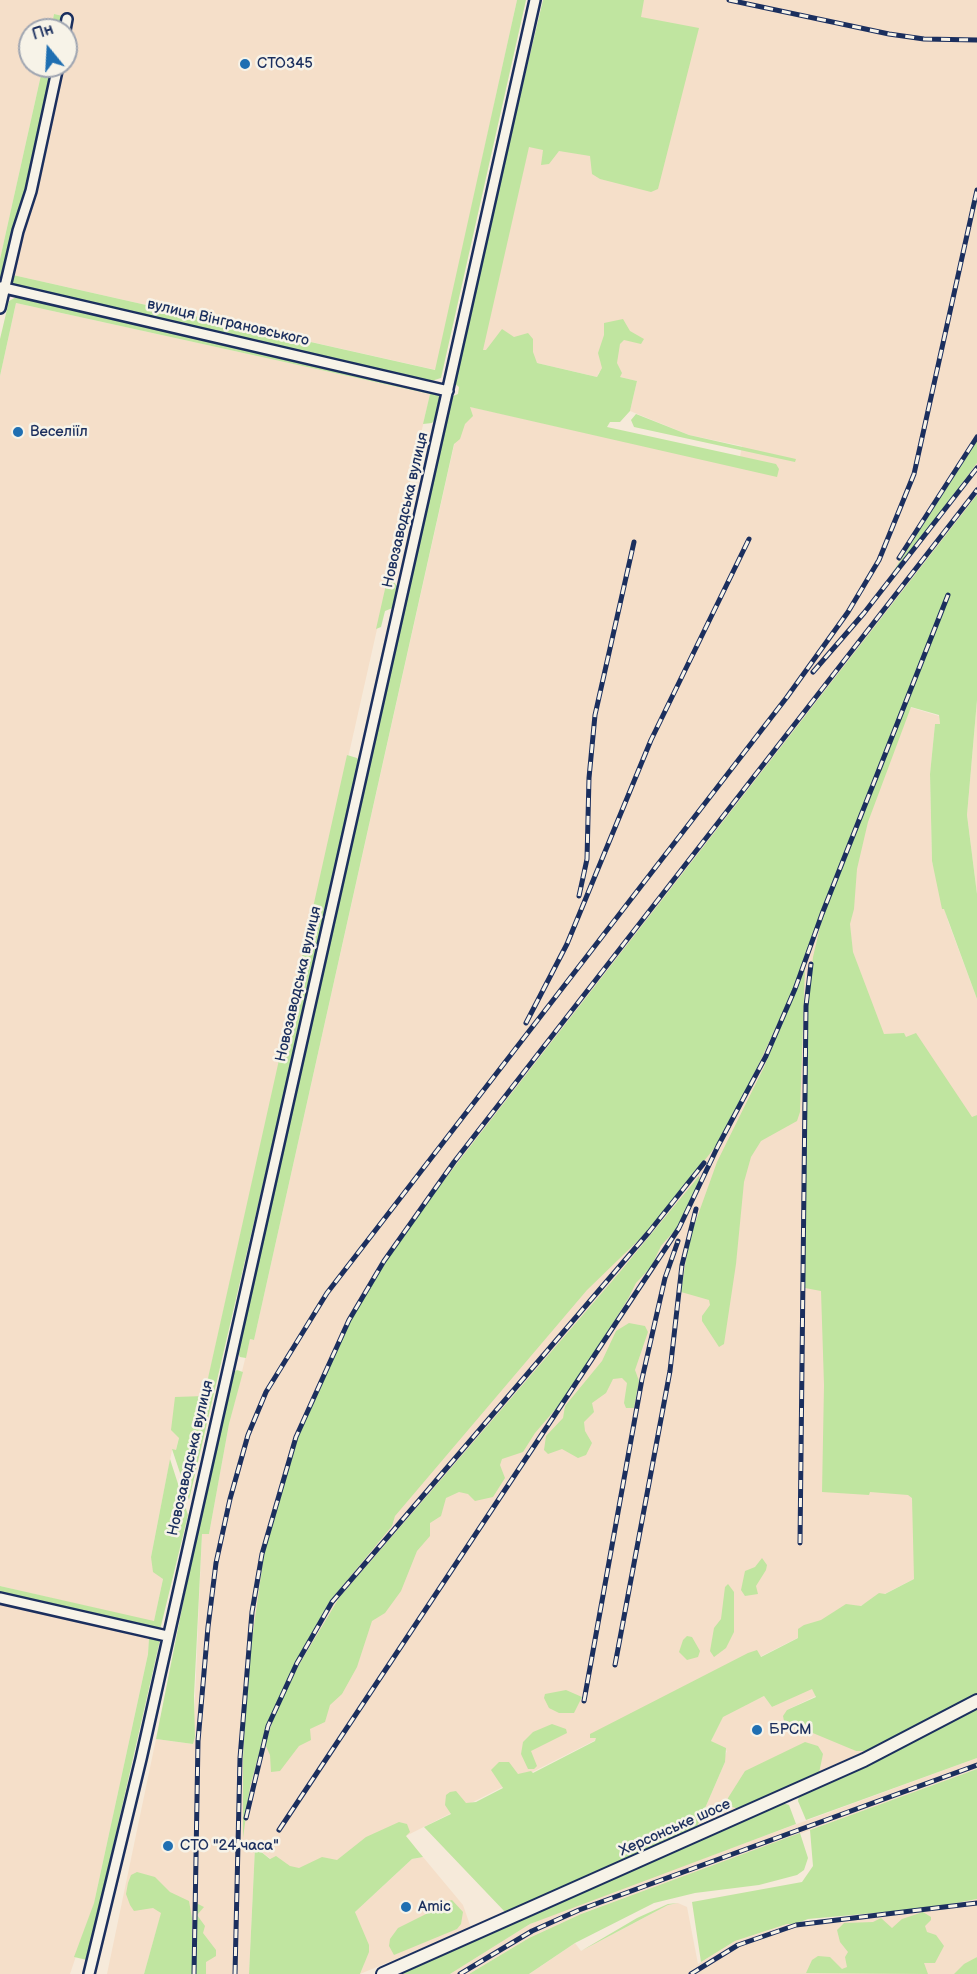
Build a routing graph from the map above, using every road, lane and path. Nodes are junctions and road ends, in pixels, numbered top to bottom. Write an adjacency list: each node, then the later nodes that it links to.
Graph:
1 (535, 0): 5 (street, Новозаводська вулиця)
2 (55, 78): 3 (street)
3 (2, 288): 4 (street); 5 (street, вулиця Вінграновського)
4 (0, 308)
5 (448, 391): 7 (street, Новозаводська вулиця)
6 (0, 1598): 7 (street)
7 (167, 1636): 9 (street, Новозаводська вулиця)
8 (977, 1701): 10 (main road, Херсонське шосе)
9 (89, 1974)
10 (383, 1974)

